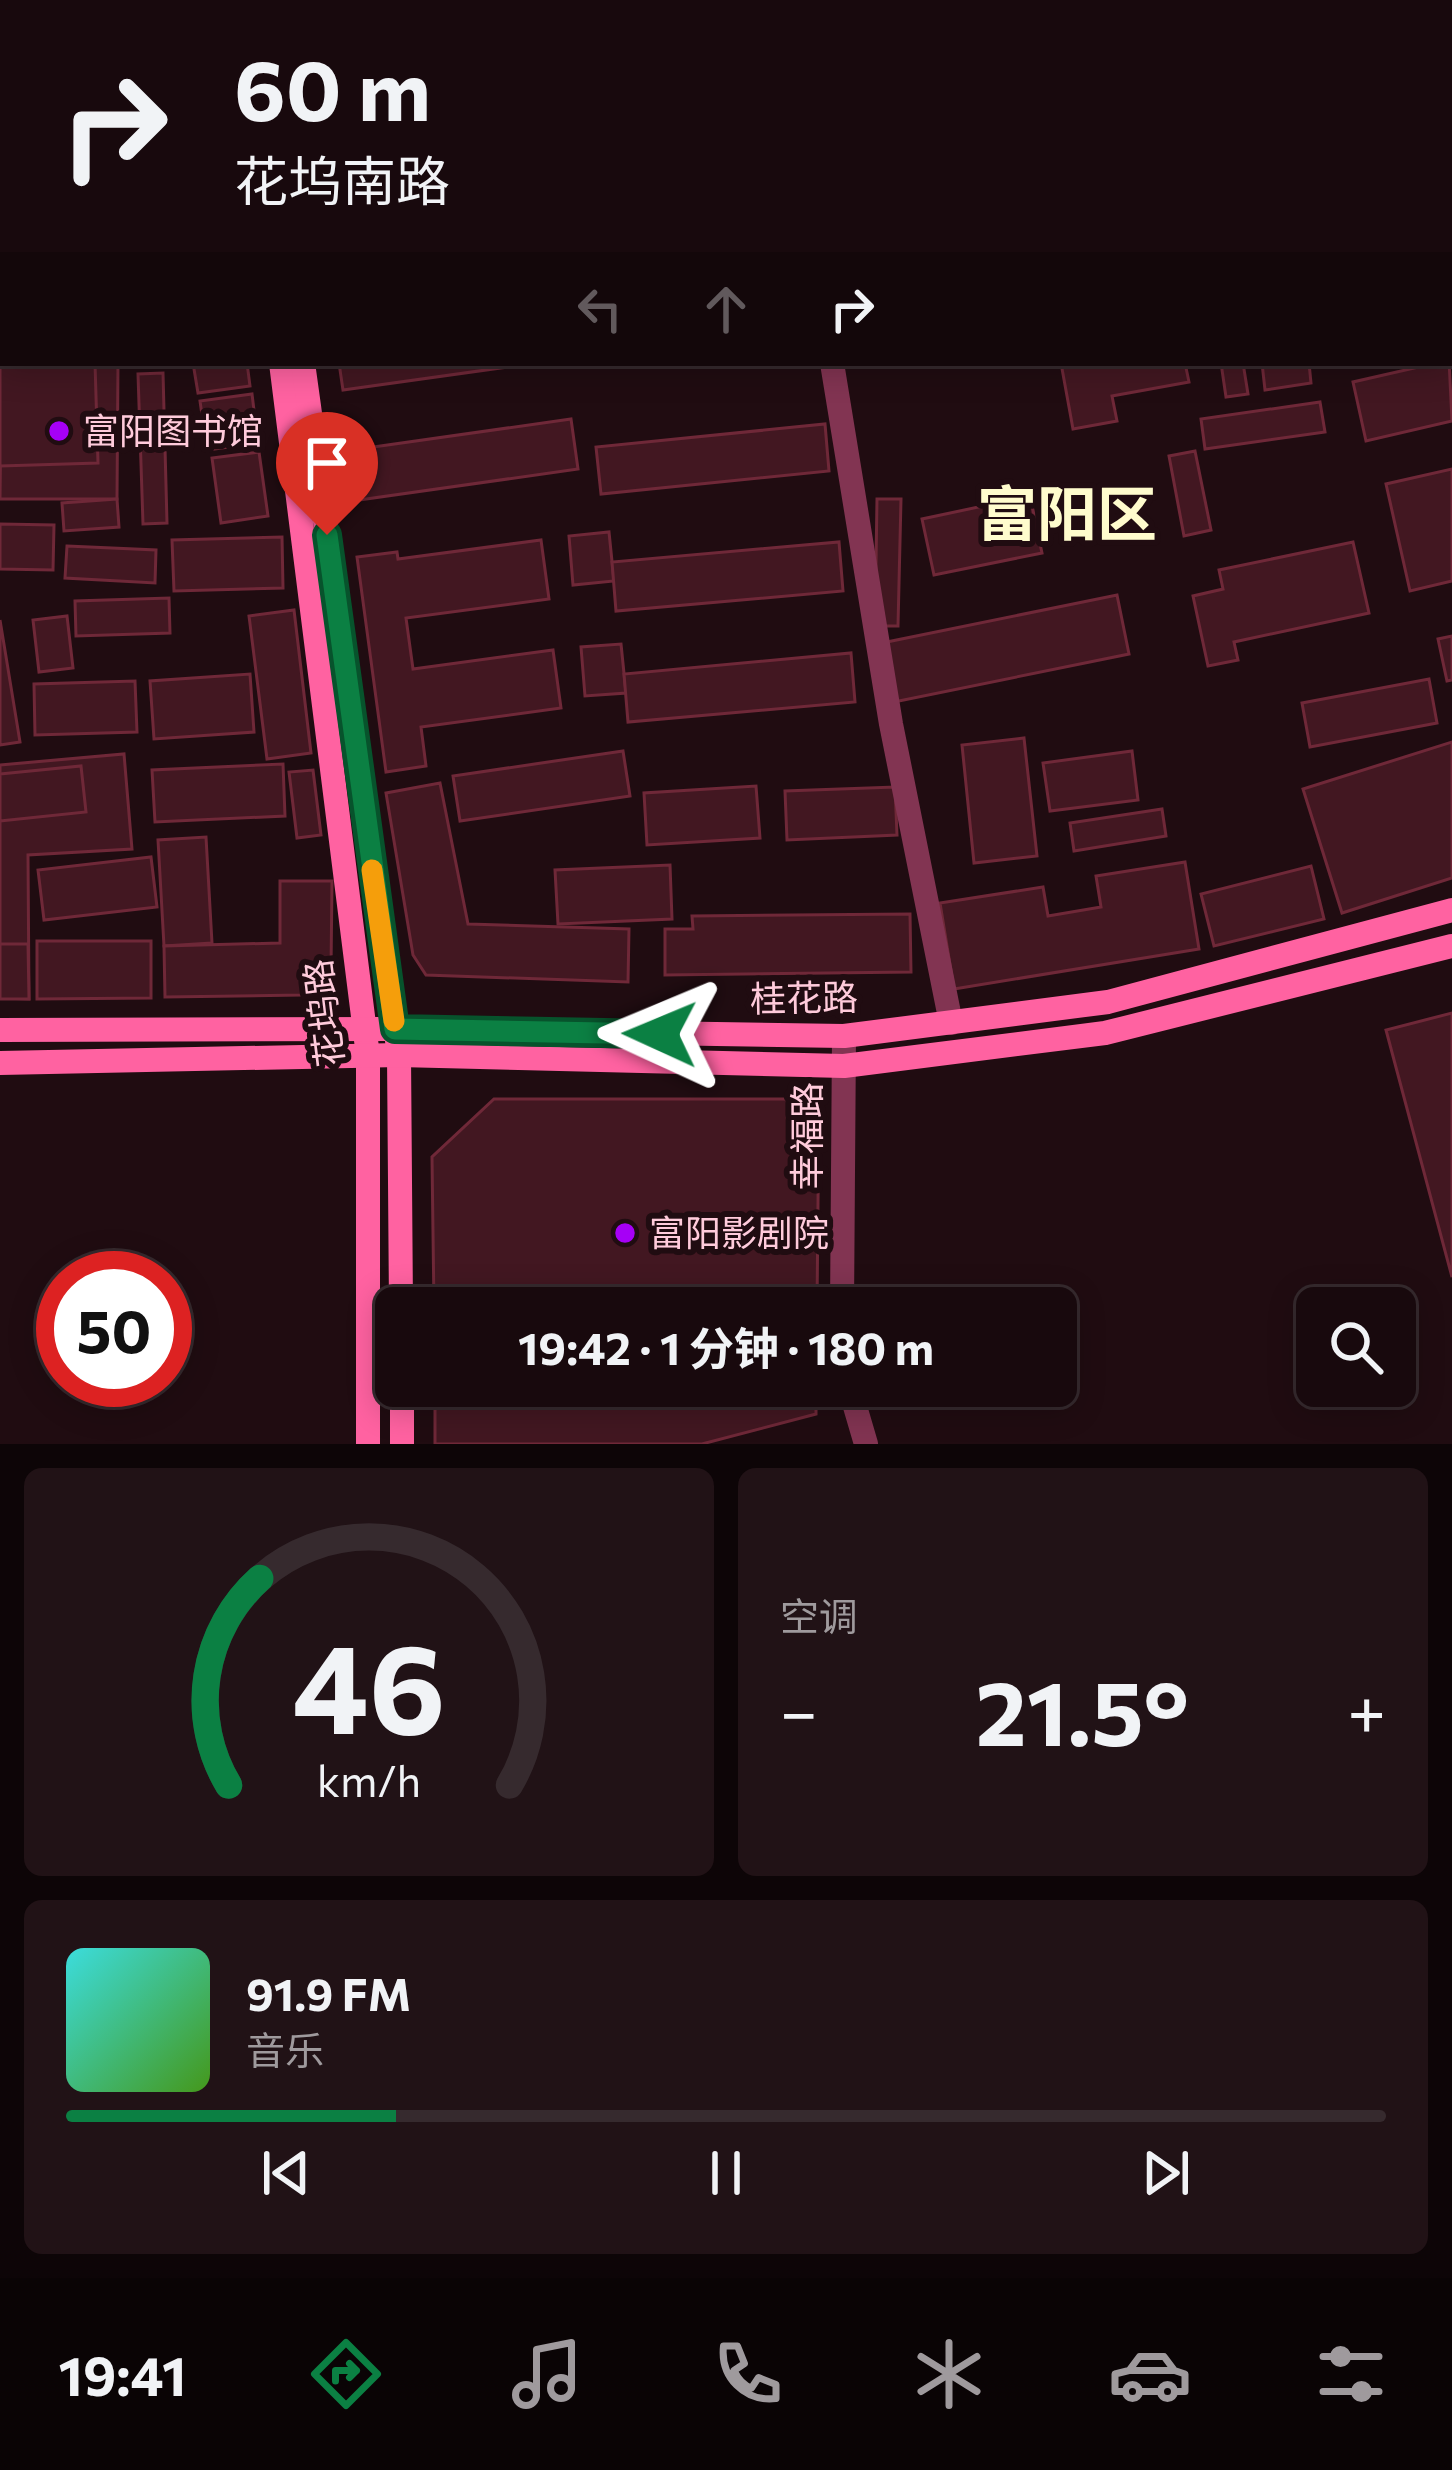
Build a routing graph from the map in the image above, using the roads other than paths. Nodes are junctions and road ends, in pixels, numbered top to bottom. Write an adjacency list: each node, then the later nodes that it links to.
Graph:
1 (281, 366): 10 (main road, 花坞路)
2 (303, 366): 7 (main road, 花坞路)
3 (832, 366): 6 (street)
4 (1452, 910): 6 (main road, 桂花路)
5 (1452, 946): 13 (main road)
6 (951, 1023): 9 (main road, 桂花路)
7 (395, 1029): 9 (main road, 桂花路); 10 (main road, 桂花路); 11 (main road, 花坞路)
8 (0, 1030): 10 (main road, 桂花路)
9 (844, 1036): 13 (street, 幸福路)
10 (366, 1043): 11 (main road); 12 (main road); 18 (main road, 花坞路)
11 (399, 1055): 13 (main road); 14 (main road, 花坞路)
12 (0, 1063)
13 (844, 1066): 15 (street, 幸福路)
14 (401, 1287)
15 (842, 1287)
16 (402, 1407): 19 (main road)
17 (855, 1407): 20 (street)
18 (368, 1444)
19 (402, 1444)
20 (866, 1444)

